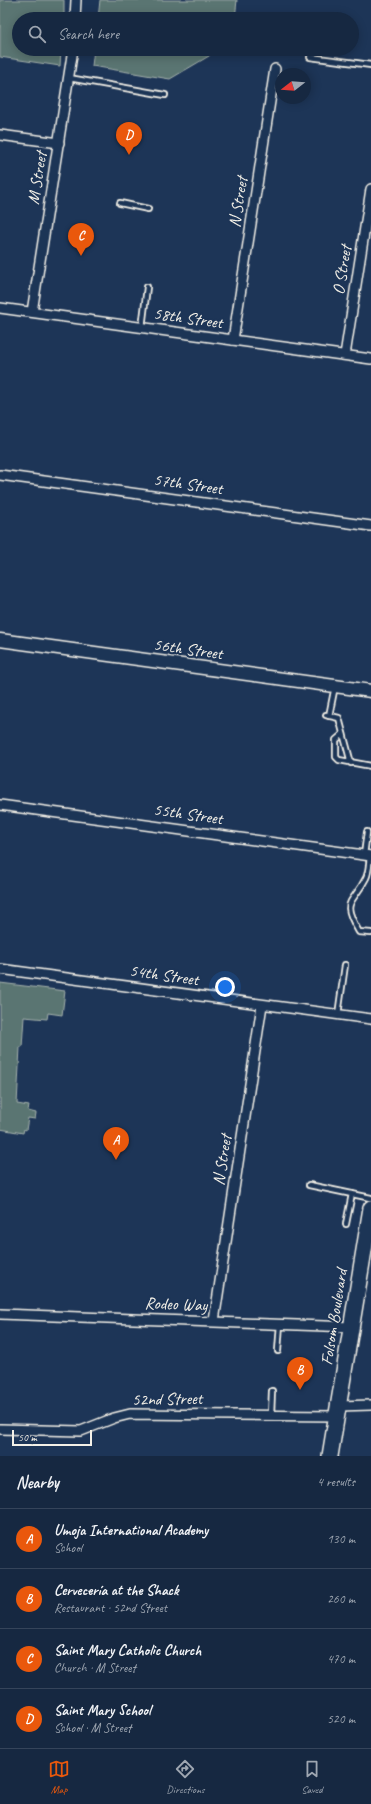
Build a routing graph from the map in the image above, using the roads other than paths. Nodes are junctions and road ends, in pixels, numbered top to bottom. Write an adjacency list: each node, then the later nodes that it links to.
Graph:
1 (76, 0): 2 (street)
2 (75, 12)
3 (72, 56): 7 (street, M Street)
4 (310, 57): 5 (lane)
5 (371, 65)
6 (275, 68): 18 (street, N Street)
7 (69, 78): 8 (lane); 10 (street, M Street)
8 (165, 95)
9 (0, 135): 10 (street)
10 (59, 143): 16 (street, M Street)
11 (371, 189): 19 (street, O Street)
12 (120, 203): 13 (lane)
13 (148, 209)
14 (147, 287): 17 (lane)
15 (0, 308): 16 (street, 58th Street)
16 (32, 312): 17 (street, 58th Street)
17 (142, 328): 18 (street, 58th Street)
18 (233, 340): 19 (street, 58th Street)
19 (345, 356): 20 (street, 58th Street)
20 (371, 359)
21 (0, 475): 22 (street, 57th Street)
22 (371, 526)
23 (0, 640): 24 (street, 56th Street)
24 (335, 686): 25 (street, 56th Street); 26 (lane)
25 (371, 691)
26 (343, 734): 27 (lane); 27 (lane)
27 (351, 763): 28 (lane)
28 (371, 766)
29 (0, 804): 31 (street, 55th Street)
30 (367, 832): 31 (lane)
31 (368, 856): 32 (lane)
32 (371, 933)
33 (345, 965): 36 (lane)
34 (0, 969): 35 (street, 54th Street)
35 (262, 1005): 36 (street, 54th Street); 45 (street, N Street)
36 (338, 1015): 37 (street, 54th Street)
37 (371, 1019)
38 (310, 1185): 39 (lane)
39 (352, 1194): 40 (lane); 43 (lane)
40 (371, 1198)
41 (371, 1208): 42 (main road, Folsom Boulevard)
42 (371, 1211): 47 (main road, Folsom Boulevard)
43 (346, 1224)
44 (0, 1314): 45 (street, Rodeo Way)
45 (214, 1321): 46 (street, Rodeo Way)
46 (280, 1324): 47 (street, Rodeo Way); 48 (lane)
47 (352, 1326): 51 (main road, Folsom Boulevard)
48 (278, 1351)
49 (272, 1391): 52 (lane)
50 (371, 1405): 51 (street, 52nd Street)
51 (338, 1411): 52 (street, 52nd Street); 54 (main road, Folsom Boulevard)
52 (271, 1415): 53 (street, 52nd Street)
53 (0, 1429)
54 (330, 1456)

